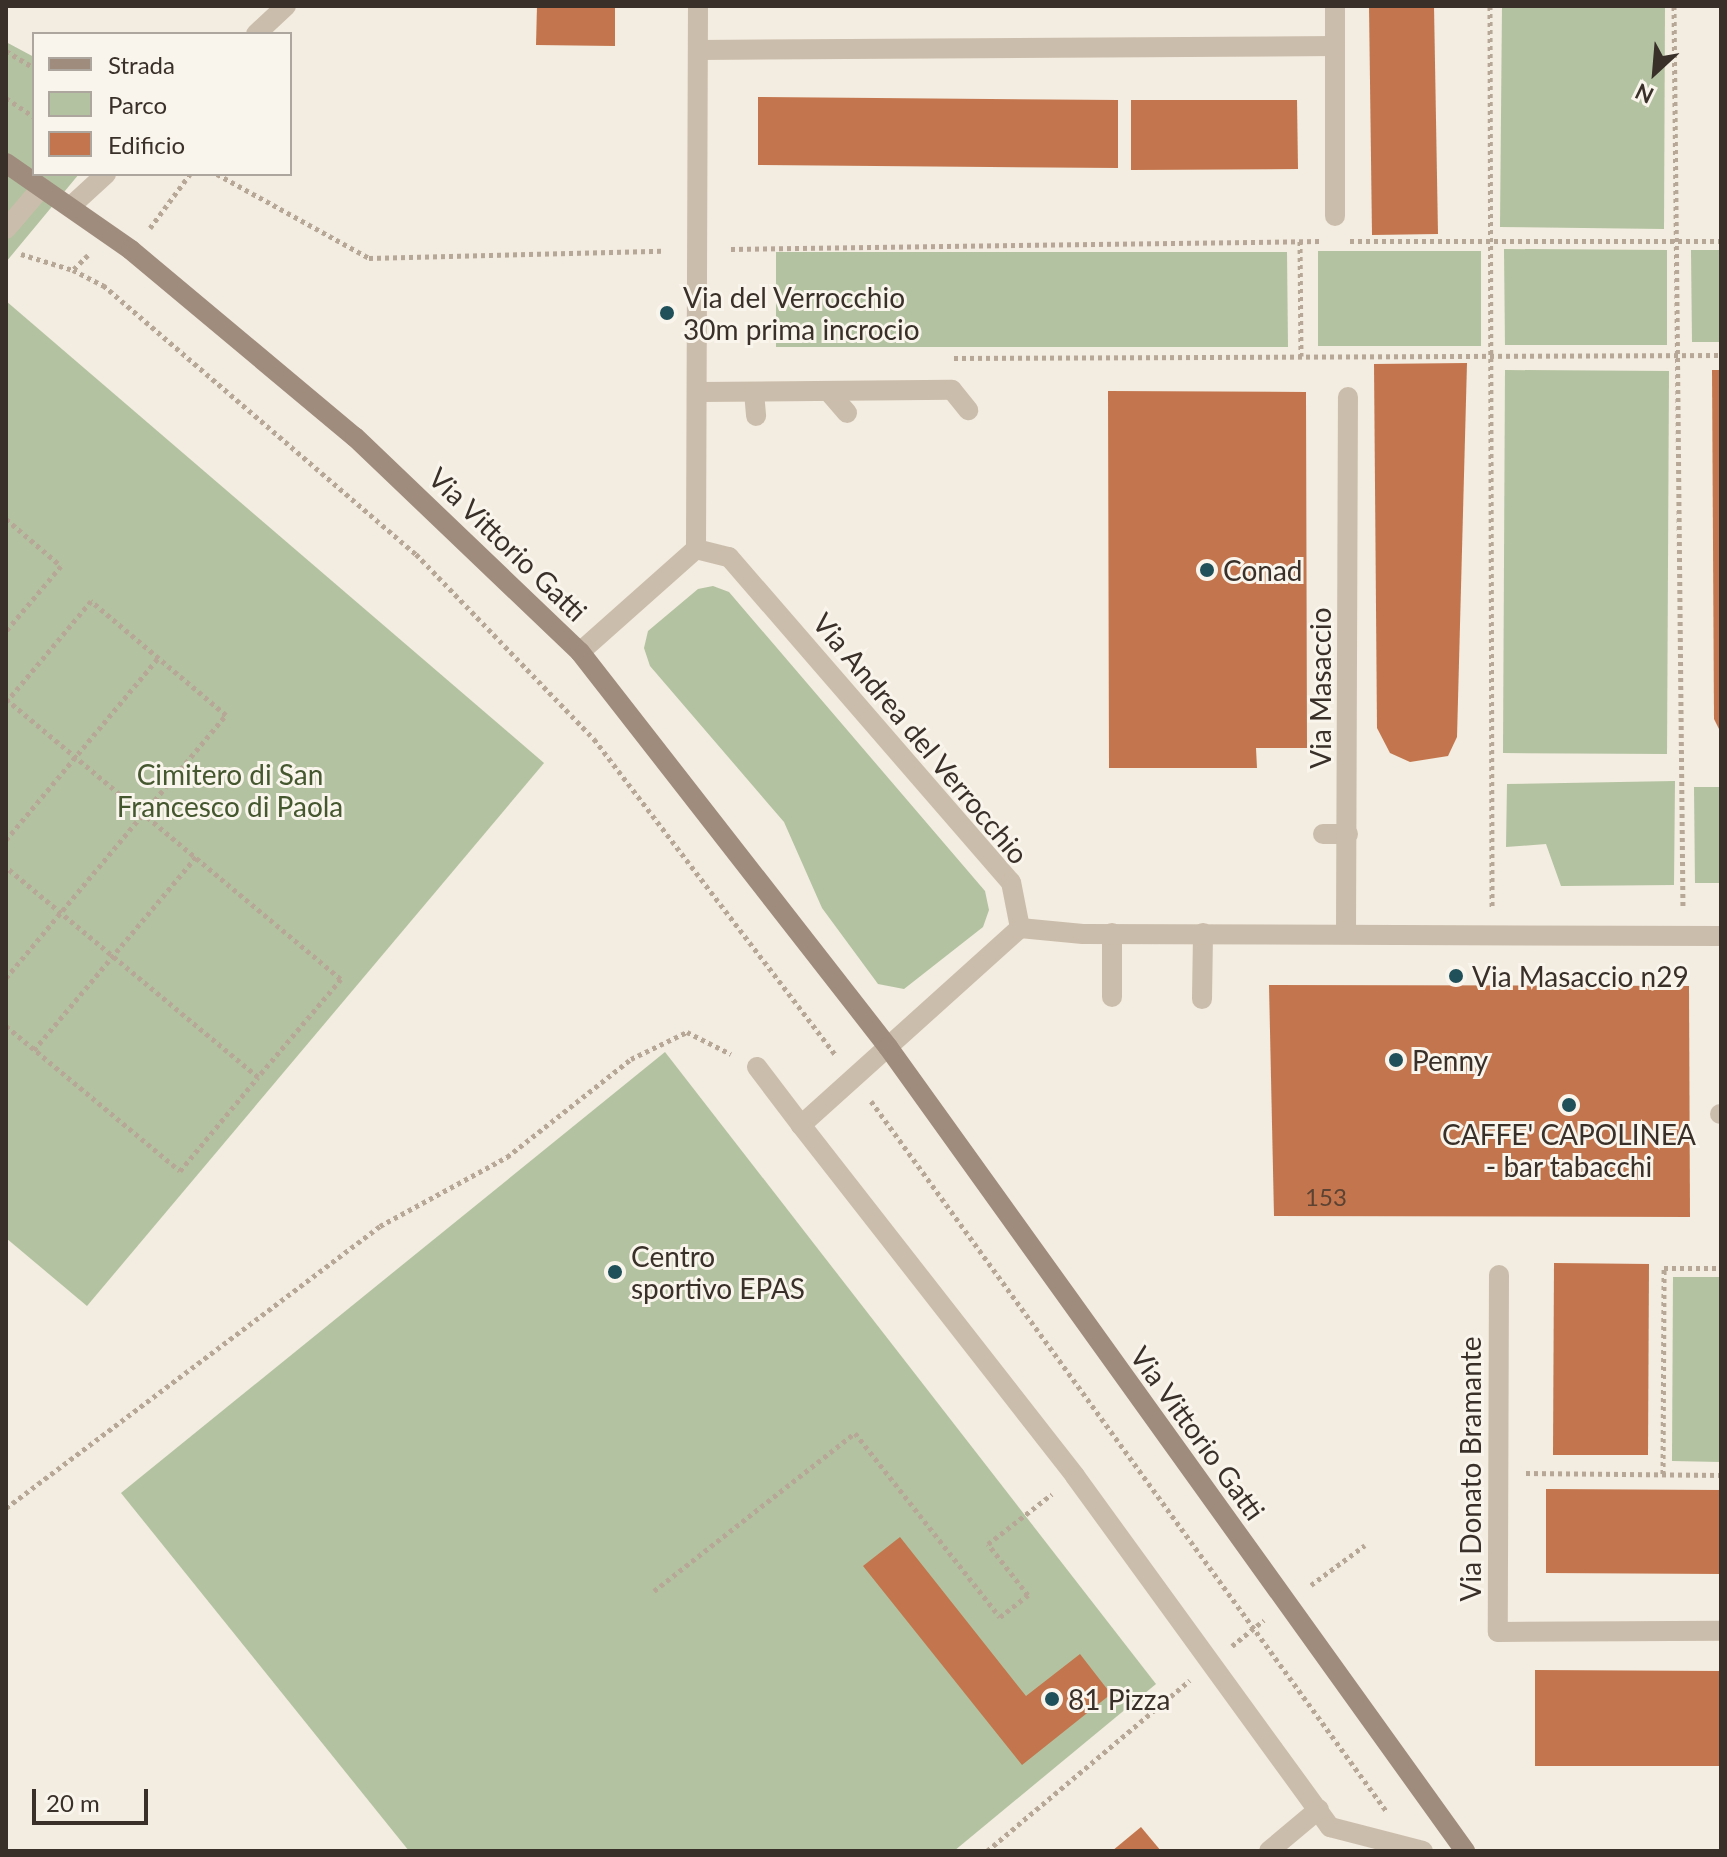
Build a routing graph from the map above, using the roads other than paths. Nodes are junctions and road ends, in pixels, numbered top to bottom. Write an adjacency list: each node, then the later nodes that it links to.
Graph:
1 (286, 6): 4 (street)
2 (698, 6): 6 (street)
3 (1335, 6): 5 (street)
4 (258, 32)
5 (1335, 46): 6 (street); 11 (street)
6 (699, 50): 14 (street)
7 (6, 163): 9 (street, Via Vittorio Gatti)
8 (104, 176): 10 (street)
9 (42, 187): 10 (street, Via Vittorio Gatti); 12 (street)
10 (70, 207): 21 (street, Via Vittorio Gatti)
11 (1335, 216)
12 (6, 229)
13 (828, 391): 15 (street); 17 (street); 18 (street)
14 (700, 392): 15 (street); 20 (street)
15 (754, 392): 19 (street)
16 (1348, 397): 23 (street, Via Masaccio)
17 (968, 410)
18 (847, 413)
19 (756, 416)
20 (696, 549): 21 (street); 24 (street, Via Andrea del Verrocchio)
21 (580, 652): 31 (street, Via Vittorio Gatti)
22 (1323, 834): 23 (street)
23 (1348, 834): 25 (street, Via Masaccio)
24 (1020, 928): 26 (street); 31 (street)
25 (1346, 932): 27 (street); 28 (street)
26 (1112, 933): 27 (street); 29 (street)
27 (1203, 933): 30 (street)
28 (1721, 936)
29 (1112, 997)
30 (1202, 999)
31 (888, 1047): 33 (street); 39 (street, Via Vittorio Gatti)
32 (757, 1067): 33 (street)
33 (801, 1125): 36 (street)
34 (1499, 1275): 35 (street, Via Donato Bramante)
35 (1721, 1631)
36 (1319, 1809): 37 (street); 38 (street)
37 (1419, 1850)
38 (1269, 1851)
39 (1465, 1851)

